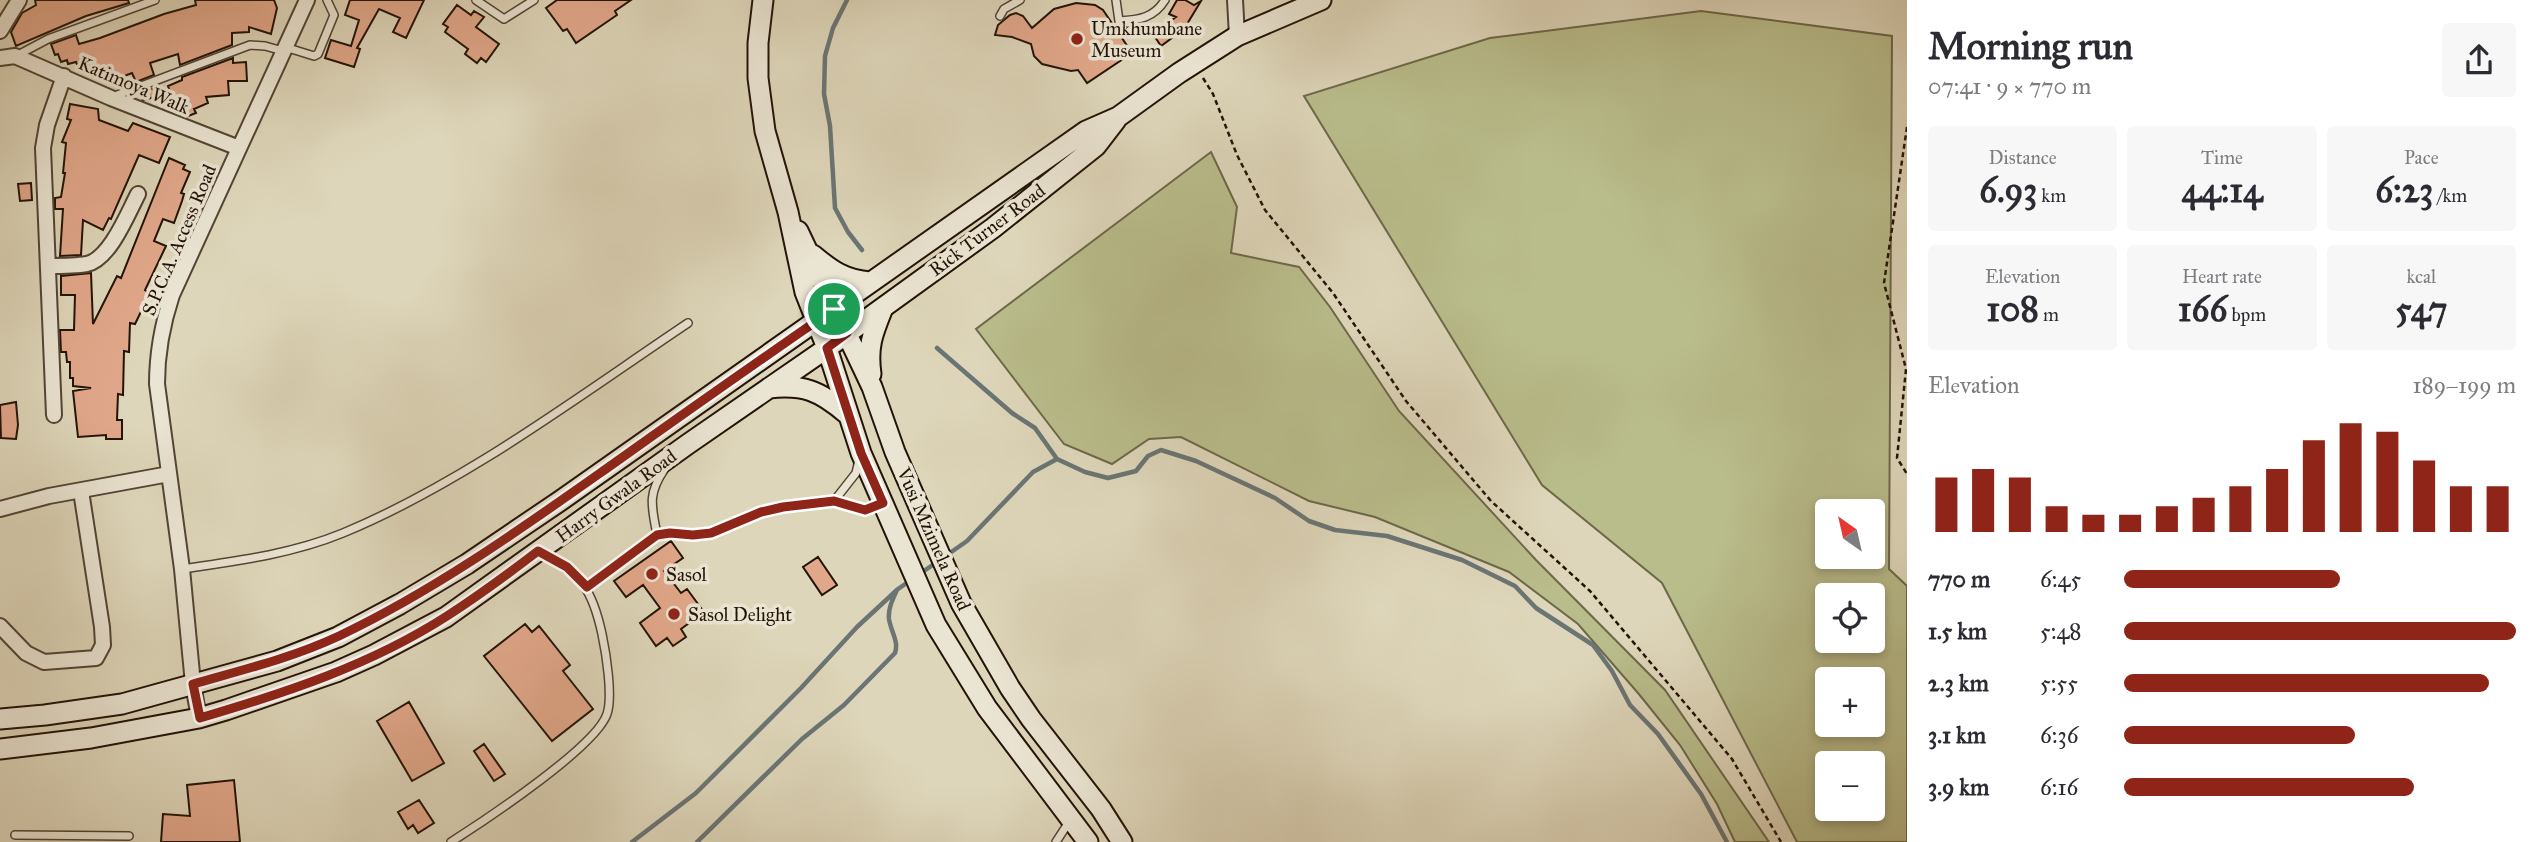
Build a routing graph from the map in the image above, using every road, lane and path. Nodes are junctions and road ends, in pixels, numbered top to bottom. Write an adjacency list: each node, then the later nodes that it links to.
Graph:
1 (19, 0): 14 (street)
2 (155, 0): 17 (lane)
3 (307, 0): 16 (street, S.P.C.A. Access Road)
4 (327, 0): 16 (lane)
5 (475, 0): 6 (lane)
6 (534, 0)
7 (763, 0): 25 (main road, Vusi Mzimela Road)
8 (1020, 0): 13 (lane)
9 (1116, 0): 10 (lane)
10 (1165, 0)
11 (1235, 0): 15 (street)
12 (1321, 0): 15 (main road, Rick Turner Road)
13 (1000, 16)
14 (0, 31)
15 (1237, 36): 18 (main road, Rick Turner Road)
16 (284, 49): 20 (lane); 23 (street, S.P.C.A. Access Road)
17 (7, 57): 19 (street, Katimoya Walk)
18 (1195, 63): 21 (main road, Rick Turner Road); 64 (path)
19 (64, 76): 20 (street, Katimoya Walk); 27 (street)
20 (111, 98): 23 (street, Katimoya Walk)
21 (1118, 117): 28 (main road, Rick Turner Road); 29 (main road, Rick Turner Road)
22 (1907, 127): 42 (path)
23 (239, 148): 41 (street, S.P.C.A. Access Road)
24 (138, 194): 27 (street)
25 (788, 212): 26 (main road, Vusi Mzimela Road); 31 (main road, Vusi Mzimela Road)
26 (810, 252): 28 (main road); 30 (main road, Vusi Mzimela Road)
27 (48, 266): 38 (street)
28 (870, 282): 30 (main road, Rick Turner Road)
29 (883, 308): 33 (main road, Rick Turner Road); 35 (main road)
30 (834, 309): 31 (main road, Harry Gwala Road); 33 (main road, Vusi Mzimela Road)
31 (817, 321): 34 (main road, Vusi Mzimela Road); 52 (main road, Harry Gwala Road)
32 (688, 323): 49 (lane)
33 (847, 333): 34 (main road, Rick Turner Road); 35 (main road, Vusi Mzimela Road)
34 (827, 348): 36 (main road, Harry Gwala Road); 37 (main road, Vusi Mzimela Road)
35 (872, 387): 63 (main road, Vusi Mzimela Road)
36 (769, 388): 37 (main road); 39 (main road, Harry Gwala Road)
37 (847, 414): 40 (main road, Vusi Mzimela Road)
38 (54, 415)
39 (688, 444): 47 (lane); 48 (main road, Harry Gwala Road)
40 (861, 453): 44 (lane); 45 (main road, Vusi Mzimela Road)
41 (169, 474): 43 (street); 49 (street, S.P.C.A. Access Road)
42 (1907, 474)
43 (82, 491): 46 (street); 51 (street)
44 (834, 501): 45 (lane); 47 (lane)
45 (883, 503): 56 (main road, Vusi Mzimela Road)
46 (0, 509)
47 (657, 535): 50 (lane)
48 (538, 551): 50 (lane); 53 (main road, Harry Gwala Road)
49 (182, 569): 52 (street, S.P.C.A. Access Road)
50 (587, 587): 60 (lane)
51 (0, 626)
52 (193, 684): 53 (street, S.P.C.A. Access Road); 54 (main road, Harry Gwala Road)
53 (200, 718): 55 (main road, Harry Gwala Road)
54 (0, 719)
55 (0, 749)
56 (1070, 819): 61 (lane); 62 (main road, Vusi Mzimela Road)
57 (15, 835): 59 (lane)
58 (130, 836): 59 (lane)
59 (78, 839)
60 (451, 842)
61 (1056, 842)
62 (1088, 842)
63 (1122, 842)
64 (1781, 842)

